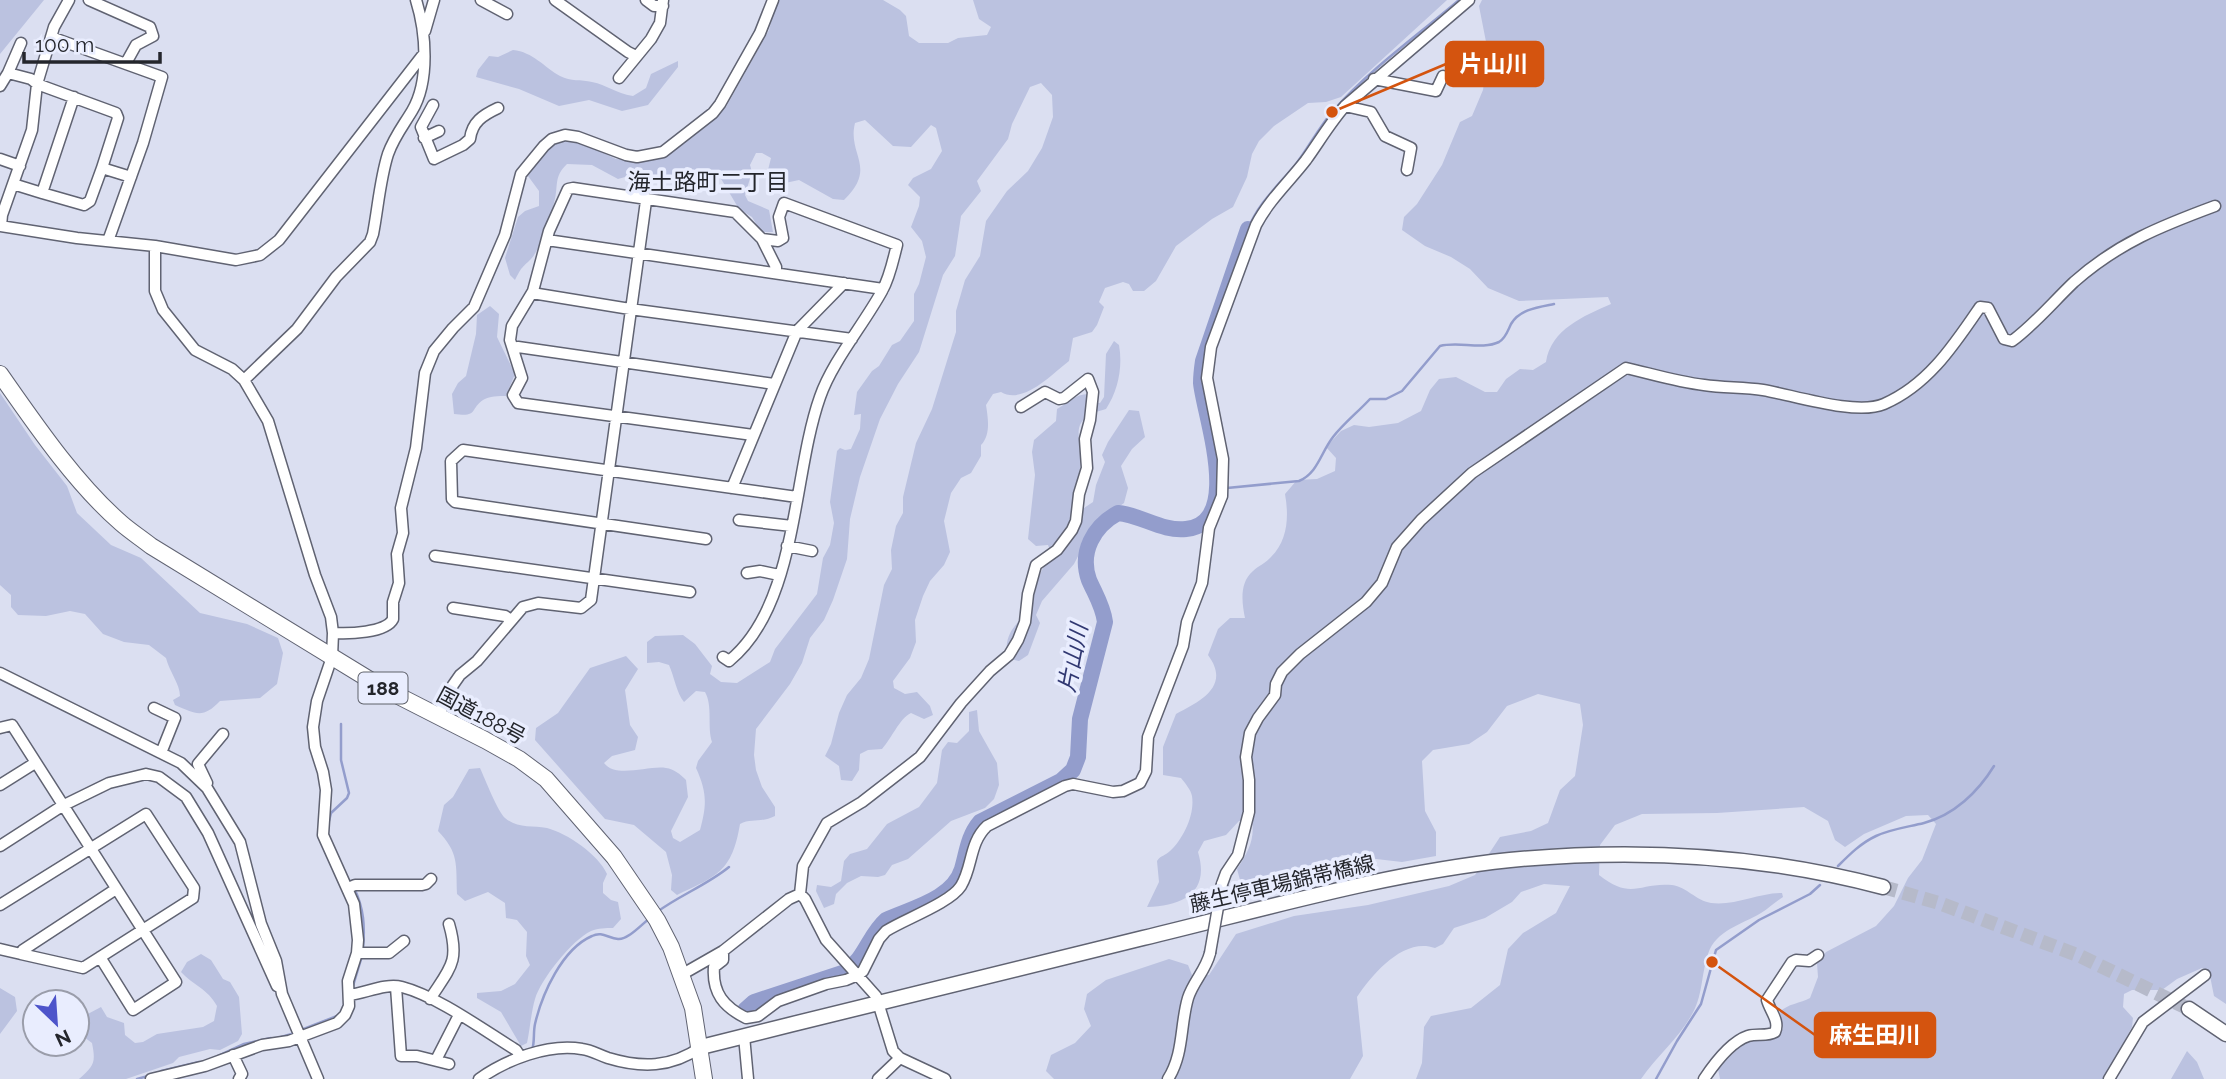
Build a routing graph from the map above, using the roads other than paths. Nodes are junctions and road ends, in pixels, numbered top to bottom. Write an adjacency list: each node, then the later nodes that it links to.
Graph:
1 (69, 0): 13 (street)
2 (89, 0): 17 (street)
3 (416, 0): 12 (street)
4 (434, 0): 12 (street)
5 (481, 0): 11 (street)
6 (555, 0): 16 (street)
7 (646, 0): 10 (street)
8 (773, 0): 77 (street)
9 (1469, 0): 21 (street)
10 (663, 3): 16 (street)
11 (507, 14)
12 (424, 34): 15 (street)
13 (51, 37): 17 (street); 22 (street)
14 (20, 43): 18 (street)
15 (422, 55): 28 (street); 44 (street)
16 (636, 56): 20 (street)
17 (126, 63): 35 (street)
18 (8, 72): 22 (street); 23 (street)
19 (1443, 76): 21 (street)
20 (618, 78)
21 (1374, 79): 26 (street)
22 (37, 84): 24 (street); 32 (street)
23 (0, 86)
24 (74, 97): 33 (street); 37 (street)
25 (433, 105): 30 (street)
26 (1345, 106): 34 (street); 107 (street)
27 (498, 107): 30 (street)
28 (400, 126): 30 (street); 56 (street)
29 (439, 131): 30 (street)
30 (423, 133)
31 (0, 159): 32 (street)
32 (20, 166): 36 (street)
33 (102, 168): 35 (street); 37 (street)
34 (1407, 170)
35 (131, 177): 43 (street)
36 (13, 184): 37 (street); 40 (street)
37 (42, 193)
38 (646, 201): 41 (street); 42 (street); 45 (street)
39 (2215, 206): 134 (street, bridge)
40 (0, 226): 43 (street)
41 (547, 240): 45 (street); 49 (street)
42 (762, 240): 46 (street); 48 (street)
43 (108, 241): 44 (street)
44 (155, 246): 56 (street)
45 (638, 255): 46 (street); 50 (street)
46 (776, 273): 47 (street)
47 (845, 283): 48 (street); 51 (street)
48 (883, 289): 52 (street)
49 (532, 293): 50 (street); 53 (street)
50 (630, 309): 51 (street); 54 (street)
51 (797, 331): 52 (street); 57 (street)
52 (852, 339): 63 (street)
53 (513, 348): 54 (street); 59 (street)
54 (623, 362): 57 (street); 59 (street)
55 (0, 374): 78 (highway, 国道188号 / 188)
56 (244, 380): 77 (street)
57 (774, 384): 60 (street)
58 (1021, 407): 96 (street)
59 (615, 416): 60 (street); 61 (street)
60 (753, 435): 62 (street)
61 (608, 471): 62 (street); 65 (street); 65 (street)
62 (732, 488): 63 (street)
63 (797, 497): 66 (street)
64 (738, 520): 66 (street)
65 (601, 523): 67 (street); 73 (street)
66 (792, 526): 68 (street)
67 (706, 539)
68 (787, 546): 69 (street); 72 (street)
69 (812, 551)
70 (435, 556): 73 (street)
71 (747, 573): 72 (street)
72 (779, 575): 79 (street)
73 (593, 578): 74 (street); 76 (street)
74 (690, 592)
75 (453, 608): 76 (street)
76 (511, 620): 82 (street)
77 (334, 633): 78 (street)
78 (332, 657): 82 (highway, 国道188号 / 188); 94 (street)
79 (723, 657)
80 (0, 673): 85 (street)
81 (154, 708): 85 (street)
82 (438, 716): 108 (highway, 国道188号 / 188)
83 (0, 728): 86 (street)
84 (223, 734): 88 (street)
85 (161, 753): 88 (street)
86 (36, 763): 87 (street); 89 (street)
87 (0, 785)
88 (207, 788): 111 (street)
89 (62, 806): 90 (street); 91 (street); 111 (street)
90 (0, 846)
91 (89, 848): 95 (street); 97 (street); 99 (street)
92 (431, 879): 94 (street)
93 (1883, 887): 114 (main road, 藤生停車場錦帯橋線)
94 (348, 888): 103 (street)
95 (116, 889): 99 (street); 104 (street)
96 (800, 894): 102 (street); 107 (street)
97 (0, 905)
98 (449, 924): 113 (street)
99 (142, 930): 106 (street); 106 (street)
100 (404, 941): 103 (street)
101 (0, 949): 104 (street)
102 (723, 951): 107 (street); 108 (street)
103 (357, 953): 112 (street)
104 (21, 954): 106 (street)
105 (1818, 955): 135 (street)
106 (100, 957)
107 (853, 970): 114 (street)
108 (681, 975): 120 (highway, 国道188号 / 188)
109 (2205, 975): 136 (street)
110 (396, 987): 112 (street); 113 (street); 124 (street)
111 (282, 994): 118 (street)
112 (349, 995): 118 (street)
113 (430, 999): 116 (street)
114 (878, 1003): 119 (main road, 藤生停車場錦帯橋線); 123 (street)
115 (2189, 1009): 117 (main road)
116 (459, 1015): 122 (street); 124 (street)
117 (2226, 1034)
118 (300, 1037): 121 (street); 128 (street)
119 (744, 1037): 120 (main road, 藤生停車場錦帯橋線); 131 (street)
120 (701, 1047): 122 (street); 130 (highway, 国道188号 / 188)
121 (233, 1055): 126 (street); 127 (street)
122 (520, 1056): 129 (street)
123 (900, 1058): 132 (street); 133 (street)
124 (436, 1060): 125 (street)
125 (449, 1064)
126 (158, 1078)
127 (239, 1079)
128 (318, 1079)
129 (479, 1079)
130 (704, 1079)
131 (748, 1079)
132 (878, 1079)
133 (945, 1079)
134 (1168, 1079)
135 (1704, 1079)
136 (2109, 1079)

